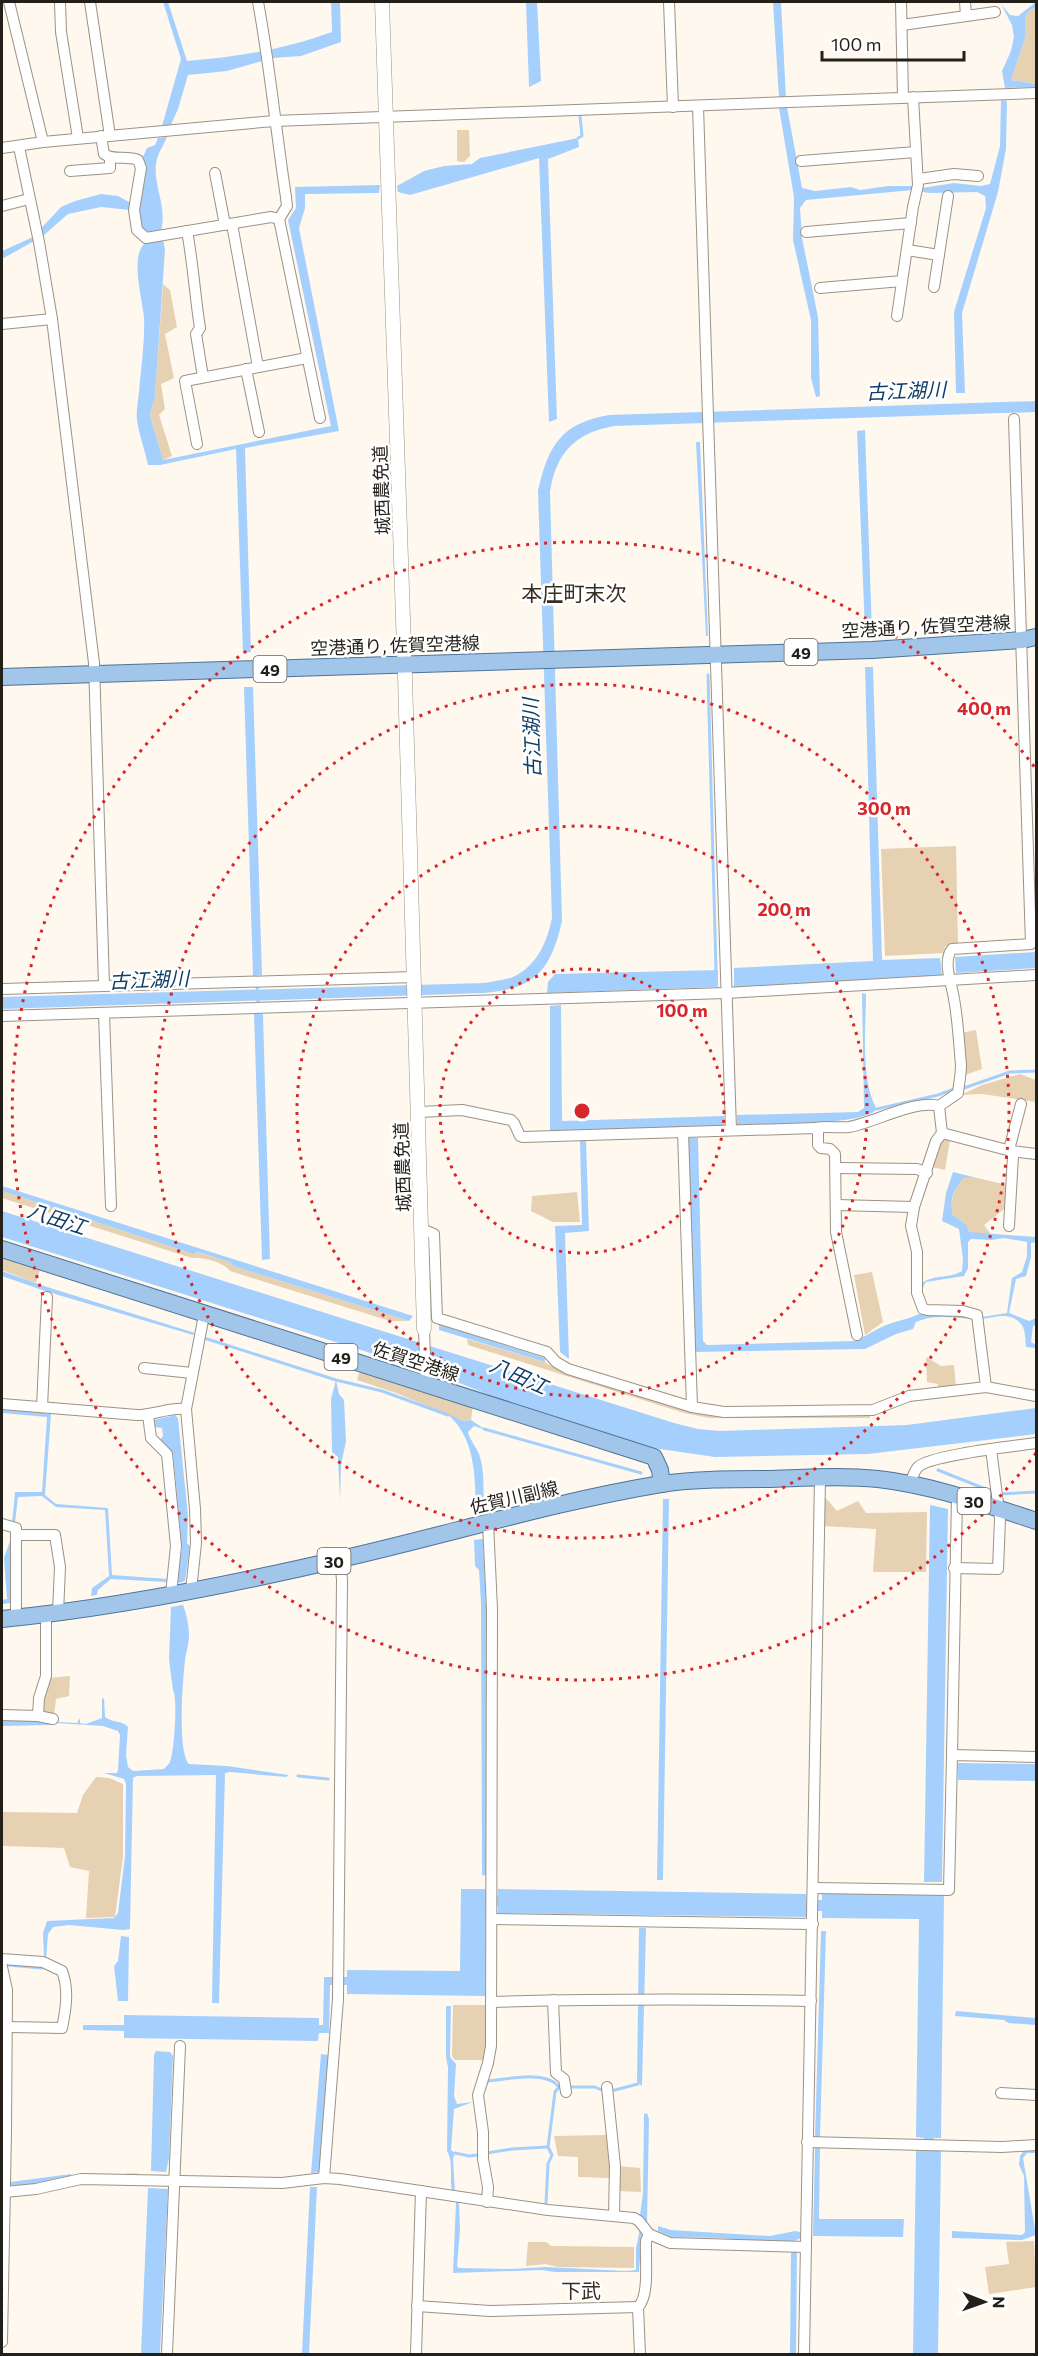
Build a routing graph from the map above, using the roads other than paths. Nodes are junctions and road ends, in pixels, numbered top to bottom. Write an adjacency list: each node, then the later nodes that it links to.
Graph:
1 (9, 2): 20 (street)
2 (60, 2): 19 (street)
3 (90, 2): 18 (street)
4 (258, 2): 17 (street)
5 (382, 2): 16 (street, 城西農免道)
6 (669, 2): 15 (street)
7 (901, 2): 11 (street)
8 (965, 2): 10 (street)
9 (995, 12): 10 (street)
10 (966, 15): 11 (street)
11 (902, 25): 13 (street)
12 (1036, 93): 13 (street)
13 (908, 98): 14 (street); 23 (street)
14 (698, 106): 15 (street); 55 (street)
15 (673, 107): 16 (street)
16 (387, 118): 17 (street); 56 (street, 城西農免道)
17 (274, 121): 18 (street); 33 (street)
18 (106, 136): 19 (street); 24 (street)
19 (78, 138): 20 (street)
20 (43, 142): 21 (street)
21 (19, 147): 22 (street); 31 (street)
22 (2, 148)
23 (916, 152): 25 (street); 29 (street)
24 (110, 158): 26 (street); 36 (street)
25 (801, 160)
26 (70, 171)
27 (215, 173): 35 (street)
28 (978, 176): 29 (street)
29 (918, 185): 34 (street)
30 (948, 196): 39 (street)
31 (29, 200): 32 (street); 44 (street)
32 (2, 206)
33 (279, 219): 35 (street); 46 (street)
34 (911, 223): 37 (street); 38 (street)
35 (228, 224): 36 (street); 47 (street)
36 (187, 231): 49 (street)
37 (806, 232)
38 (907, 250): 39 (street); 40 (street)
39 (939, 255): 41 (street)
40 (902, 281): 42 (street); 43 (street)
41 (934, 287)
42 (820, 288)
43 (897, 316)
44 (52, 319): 45 (street); 57 (street)
45 (2, 324)
46 (307, 357): 47 (street); 50 (street)
47 (258, 367): 48 (street)
48 (246, 369): 49 (street); 52 (street)
49 (203, 377): 53 (street)
50 (320, 418)
51 (1014, 419): 54 (street)
52 (259, 432)
53 (197, 444)
54 (1029, 639): 55 (main road, 空港通り, 佐賀空港線 / 49); 61 (street)
55 (714, 654): 56 (main road, 空港通り, 佐賀空港線 / 49); 64 (street)
56 (405, 665): 57 (main road, 空港通り, 佐賀空港線 / 49); 60 (street, 城西農免道)
57 (94, 674): 58 (main road, 空港通り, 佐賀空港線 / 49); 62 (street)
58 (2, 677)
59 (1036, 975): 61 (street)
60 (415, 977): 62 (street); 65 (street, 城西農免道)
61 (949, 980): 64 (street); 69 (street)
62 (104, 985): 63 (street)
63 (2, 989)
64 (726, 993): 65 (street); 72 (street)
65 (415, 1003): 66 (street); 70 (street, 城西農免道)
66 (104, 1014): 67 (street); 80 (street)
67 (2, 1016)
68 (1021, 1104): 75 (street)
69 (939, 1106): 71 (street); 74 (street)
70 (419, 1112): 73 (street); 83 (street, 城西農免道)
71 (816, 1128): 72 (street); 77 (street)
72 (731, 1130): 73 (street)
73 (683, 1132): 96 (street)
74 (942, 1133): 75 (street); 78 (street)
75 (1011, 1151): 76 (street); 82 (street)
76 (1036, 1154)
77 (837, 1168): 78 (street); 79 (street)
78 (927, 1173): 81 (street)
79 (836, 1205): 81 (street); 88 (street)
80 (111, 1206)
81 (914, 1207): 92 (street)
82 (1009, 1226)
83 (422, 1229): 87 (street, 城西農免道); 96 (street)
84 (2, 1249): 86 (main road, 佐賀空港線 / 49)
85 (47, 1297): 95 (street)
86 (204, 1315): 90 (street); 91 (main road, 佐賀空港線 / 49)
87 (424, 1329): 91 (street)
88 (857, 1335)
89 (144, 1368): 90 (street)
90 (192, 1373): 97 (street)
91 (426, 1385): 102 (main road, 佐賀空港線 / 49)
92 (986, 1387): 93 (street); 96 (street)
93 (1036, 1396)
94 (2, 1404): 95 (street)
95 (42, 1407): 98 (street)
96 (692, 1407)
97 (186, 1409): 98 (street); 112 (street)
98 (148, 1415): 113 (street)
99 (1036, 1443): 100 (street)
100 (991, 1449): 103 (street); 105 (street)
101 (820, 1478): 102 (main road, 佐賀川副線 / 30); 103 (main road, 佐賀川副線 / 30); 121 (street)
102 (662, 1484): 107 (main road, 佐賀川副線 / 30)
103 (910, 1484): 104 (main road, 佐賀川副線 / 30)
104 (957, 1496): 105 (main road, 佐賀川副線 / 30); 111 (street)
105 (997, 1499): 106 (main road, 佐賀川副線 / 30); 111 (street)
106 (1036, 1521)
107 (488, 1523): 110 (main road, 佐賀川副線 / 30); 122 (street)
108 (2, 1524): 109 (street)
109 (16, 1534): 114 (street); 115 (street)
110 (340, 1559): 112 (main road, 佐賀川副線 / 30); 139 (street)
111 (954, 1568): 119 (street)
112 (191, 1591): 113 (main road, 佐賀川副線 / 30)
113 (171, 1594): 114 (main road, 佐賀川副線 / 30)
114 (52, 1613): 115 (main road, 佐賀川副線 / 30); 117 (street)
115 (9, 1618)
116 (2, 1715): 117 (street)
117 (38, 1716): 118 (street)
118 (53, 1719)
119 (952, 1755): 120 (street); 121 (street)
120 (1036, 1757)
121 (814, 1893): 123 (street)
122 (492, 1914): 123 (street); 128 (street)
123 (814, 1918): 127 (street)
124 (2, 1959): 129 (street)
125 (2, 1967): 129 (street)
126 (553, 2000): 127 (street); 128 (street); 133 (street)
127 (811, 2001): 137 (street)
128 (491, 2002): 143 (street)
129 (3, 2024): 131 (street)
130 (180, 2046): 140 (street)
131 (4, 2071): 136 (street)
132 (607, 2087): 144 (street)
133 (566, 2092)
134 (1001, 2093): 135 (street)
135 (1036, 2095)
136 (4, 2131): 142 (street)
137 (807, 2142): 138 (street); 146 (street)
138 (1036, 2145)
139 (324, 2178): 140 (street); 141 (street)
140 (175, 2181): 142 (street); 152 (street)
141 (421, 2191): 143 (street); 148 (street)
142 (5, 2192): 147 (street)
143 (487, 2202): 144 (street)
144 (614, 2215): 145 (street)
145 (649, 2234): 146 (street); 149 (street)
146 (806, 2247): 155 (street)
147 (3, 2248): 150 (street)
148 (417, 2306): 149 (street); 153 (street)
149 (638, 2307): 154 (street)
150 (2, 2322): 151 (street)
151 (2, 2342)
152 (167, 2355)
153 (416, 2355)
154 (640, 2355)
155 (804, 2355)

